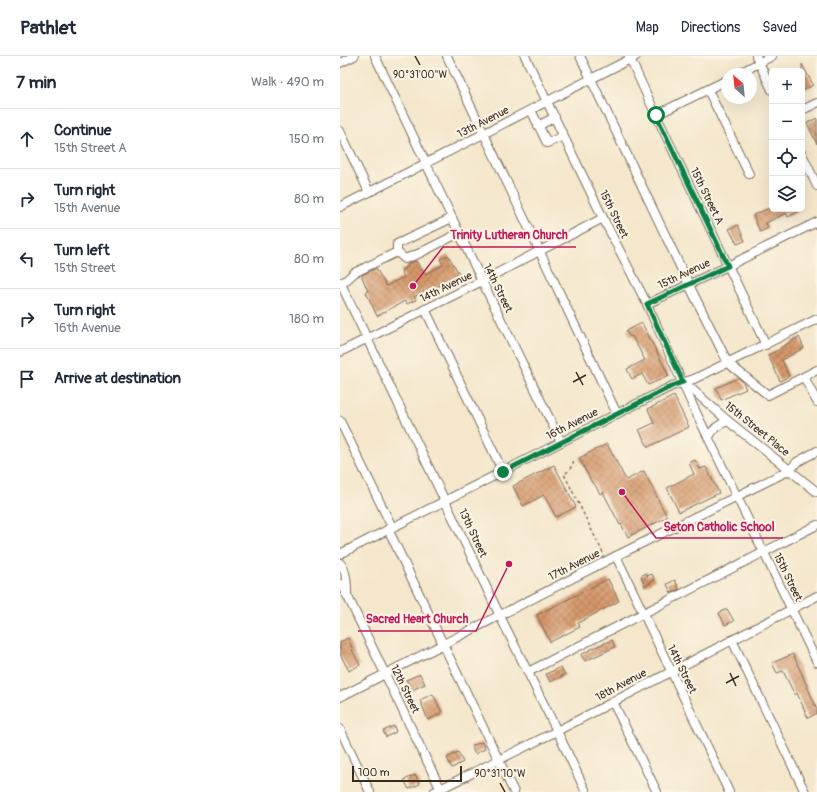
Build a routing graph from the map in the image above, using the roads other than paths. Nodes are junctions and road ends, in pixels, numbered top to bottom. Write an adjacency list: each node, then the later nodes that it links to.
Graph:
1 (354, 56): 9 (street)
2 (375, 56): 26 (street, 14th Street)
3 (447, 56): 23 (street)
4 (525, 56): 15 (street, 15th Street)
5 (580, 56): 11 (street)
6 (772, 56): 8 (street)
7 (632, 57): 11 (street, 13th Avenue); 19 (street, 15th Street A)
8 (757, 59): 10 (street); 13 (street)
9 (340, 63)
10 (746, 68)
11 (591, 79): 15 (street, 13th Avenue); 40 (street)
12 (721, 83): 14 (street)
13 (769, 84)
14 (708, 90): 19 (street); 27 (street)
15 (547, 101): 18 (street, 13th Avenue); 20 (street, 15th Street)
16 (817, 103): 17 (street)
17 (805, 109)
18 (530, 110): 21 (street); 23 (street, 13th Avenue)
19 (656, 115): 37 (street, 15th Street A)
20 (555, 117): 21 (street); 24 (street, 15th Street)
21 (538, 126): 24 (street)
22 (340, 131): 29 (street)
23 (485, 134): 26 (street, 13th Avenue); 35 (street)
24 (564, 136): 32 (street, 15th Street)
25 (805, 160): 28 (street)
26 (427, 163): 29 (street, 13th Avenue); 31 (street, 14th Street)
27 (749, 174)
28 (817, 186)
29 (369, 192): 30 (street, 13th Avenue)
30 (340, 207)
31 (452, 218): 34 (street, 14th Street); 36 (street)
32 (603, 218): 35 (street, 14th Avenue); 41 (street, 15th Street)
33 (817, 222): 37 (street, 15th Avenue)
34 (459, 233): 36 (street); 38 (street, 14th Street)
35 (540, 251): 38 (street, 14th Avenue); 52 (street)
36 (397, 252): 39 (street)
37 (728, 266): 40 (street, 15th Avenue); 45 (street, 15th Street A)
38 (482, 281): 42 (street, 14th Avenue); 56 (street, 14th Street)
39 (340, 284): 44 (street, 13th Street)
40 (689, 284): 41 (street, 15th Avenue); 47 (street)
41 (647, 304): 50 (street, 15th Street)
42 (425, 310): 44 (street, 14th Avenue); 59 (street)
43 (817, 319): 45 (street, 16th Avenue)
44 (367, 338): 46 (street, 14th Avenue); 62 (street, 13th Street)
45 (766, 345): 47 (street, 16th Avenue)
46 (340, 352)
47 (728, 363): 49 (street); 50 (street, 16th Avenue)
48 (817, 370): 49 (street)
49 (804, 377): 51 (street)
50 (683, 382): 52 (street, 16th Avenue); 54 (street, 15th Street Place); 55 (street, 15th Street)
51 (817, 402)
52 (617, 414): 56 (street, 16th Avenue)
53 (340, 421): 64 (street)
54 (728, 421): 55 (street); 58 (street, 15th Street Place)
55 (709, 437): 61 (street, 15th Street)
56 (561, 442): 59 (street, 16th Avenue)
57 (817, 451): 58 (street, 17th Avenue)
58 (790, 470): 60 (street, 15th Street Place); 61 (street, 17th Avenue)
59 (503, 472): 62 (street, 16th Avenue)
60 (817, 492)
61 (736, 496): 65 (street, 15th Street); 67 (street, 17th Avenue)
62 (445, 501): 64 (street, 16th Avenue); 74 (street, 13th Street)
63 (817, 525): 65 (street)
64 (390, 528): 66 (street, 16th Avenue); 76 (street)
65 (764, 552): 72 (street, 15th Street); 73 (street)
66 (340, 554)
67 (616, 556): 73 (street, 14th Street); 74 (street, 17th Avenue)
68 (340, 562): 70 (street, 12th Street)
69 (340, 584): 70 (street, 12th Street)
70 (347, 595): 80 (street, 12th Street)
71 (817, 596): 72 (street, 18th Avenue)
72 (791, 609): 75 (street, 18th Avenue); 77 (street, 15th Street)
73 (643, 614): 78 (street, 14th Street); 79 (street)
74 (500, 616): 76 (street, 17th Avenue); 79 (street, 13th Street)
75 (732, 640): 78 (street, 18th Avenue); 92 (street)
76 (443, 645): 80 (street, 17th Avenue); 85 (street)
77 (817, 662)
78 (671, 671): 82 (street, 18th Avenue); 91 (street, 14th Street)
79 (528, 672): 84 (street, 13th Street)
80 (386, 674): 81 (street, 17th Avenue); 86 (street, 12th Street)
81 (340, 697)
82 (613, 702): 84 (street, 18th Avenue); 90 (street)
83 (340, 728): 87 (street)
84 (558, 731): 85 (street, 18th Avenue); 89 (street, 13th Street)
85 (498, 760): 86 (street, 18th Avenue); 88 (street)
86 (439, 791)
87 (370, 792)
88 (514, 792)
89 (586, 792)
90 (657, 792)
91 (730, 792)
92 (805, 792)

